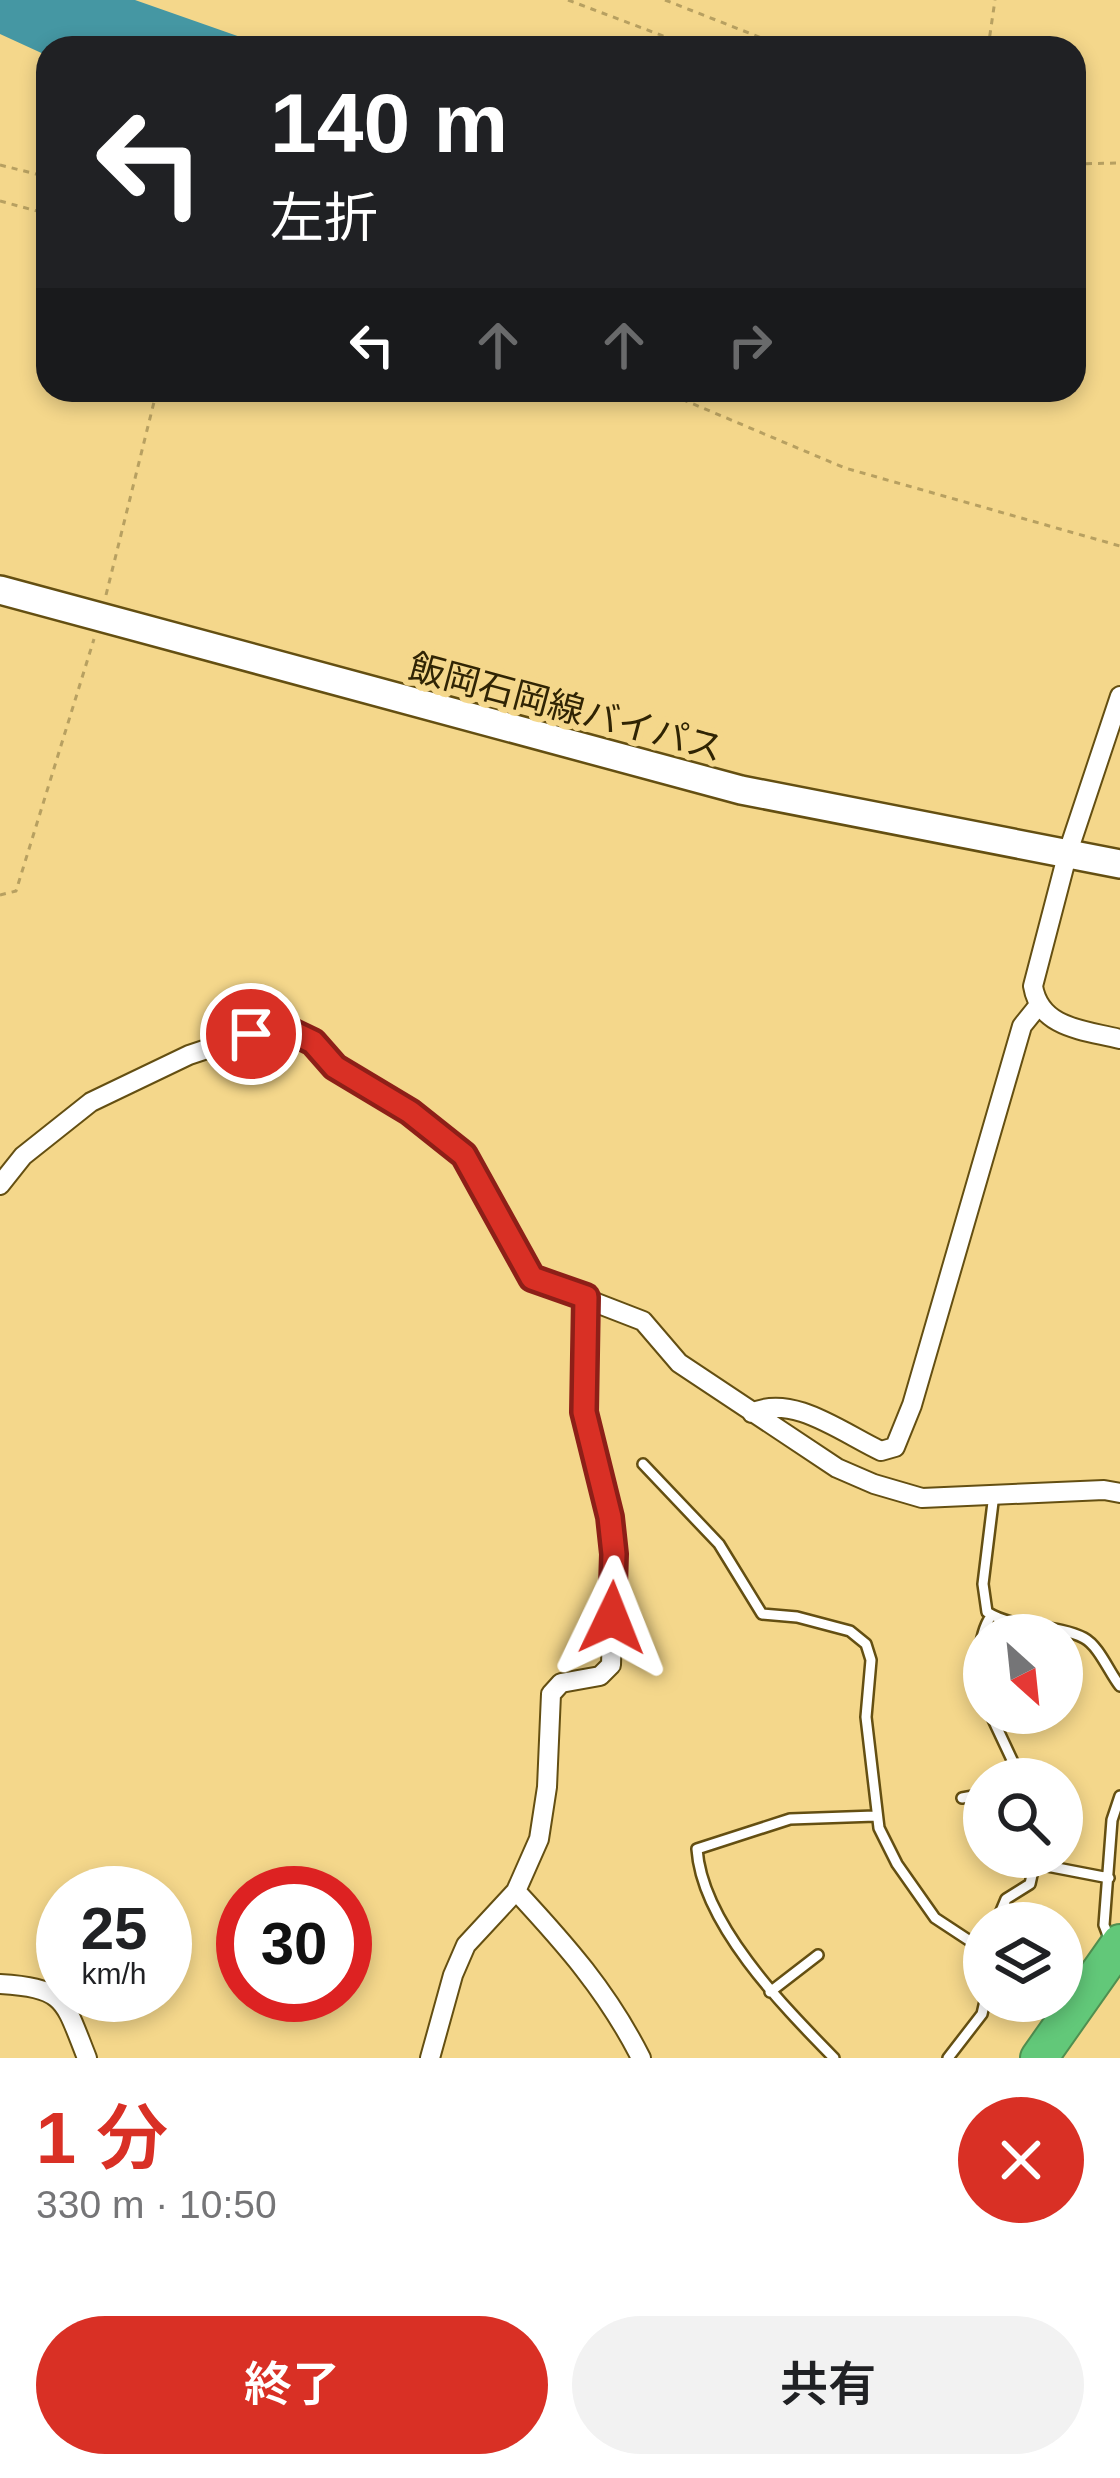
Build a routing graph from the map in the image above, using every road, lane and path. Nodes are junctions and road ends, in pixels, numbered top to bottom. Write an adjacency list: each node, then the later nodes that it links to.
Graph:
1 (568, 0): 4 (path)
2 (665, 0): 5 (path)
3 (995, 0): 6 (path)
4 (663, 36)
5 (757, 36)
6 (990, 36)
7 (1120, 163): 8 (path)
8 (1086, 164)
9 (0, 165): 10 (path)
10 (36, 174)
11 (0, 201): 12 (path)
12 (36, 211)
13 (154, 402): 17 (path)
14 (688, 402): 15 (path)
15 (1120, 546)
16 (0, 590): 17 (main road, 飯岡石岡線バイパス)
17 (100, 618): 19 (main road, 飯岡石岡線バイパス); 21 (path)
18 (1120, 696): 19 (street)
19 (1069, 852): 20 (main road, 飯岡石岡線バイパス); 22 (street)
20 (1120, 864)
21 (0, 895)
22 (1038, 1006): 23 (street); 26 (street)
23 (1120, 1039)
24 (0, 1185): 25 (street)
25 (586, 1297): 26 (street); 38 (street)
26 (752, 1413): 29 (street)
27 (643, 1464): 34 (lane)
28 (1120, 1492): 29 (street)
29 (994, 1494): 30 (lane)
30 (990, 1614)
31 (1083, 1637): 32 (lane)
32 (1120, 1686)
33 (1120, 1796): 37 (lane)
34 (875, 1816): 40 (lane); 44 (lane)
35 (1083, 1872): 37 (lane)
36 (1031, 1878): 39 (lane)
37 (1109, 1878): 41 (lane)
38 (516, 1891): 47 (street); 48 (street)
39 (1005, 1902)
40 (963, 1936)
41 (1119, 1945): 51 (highway)
42 (818, 1955): 44 (lane)
43 (0, 1984): 46 (street)
44 (770, 1992): 49 (lane)
45 (976, 2022): 50 (lane)
46 (87, 2058)
47 (430, 2058)
48 (641, 2058)
49 (833, 2058)
50 (948, 2058)
51 (1039, 2058)

